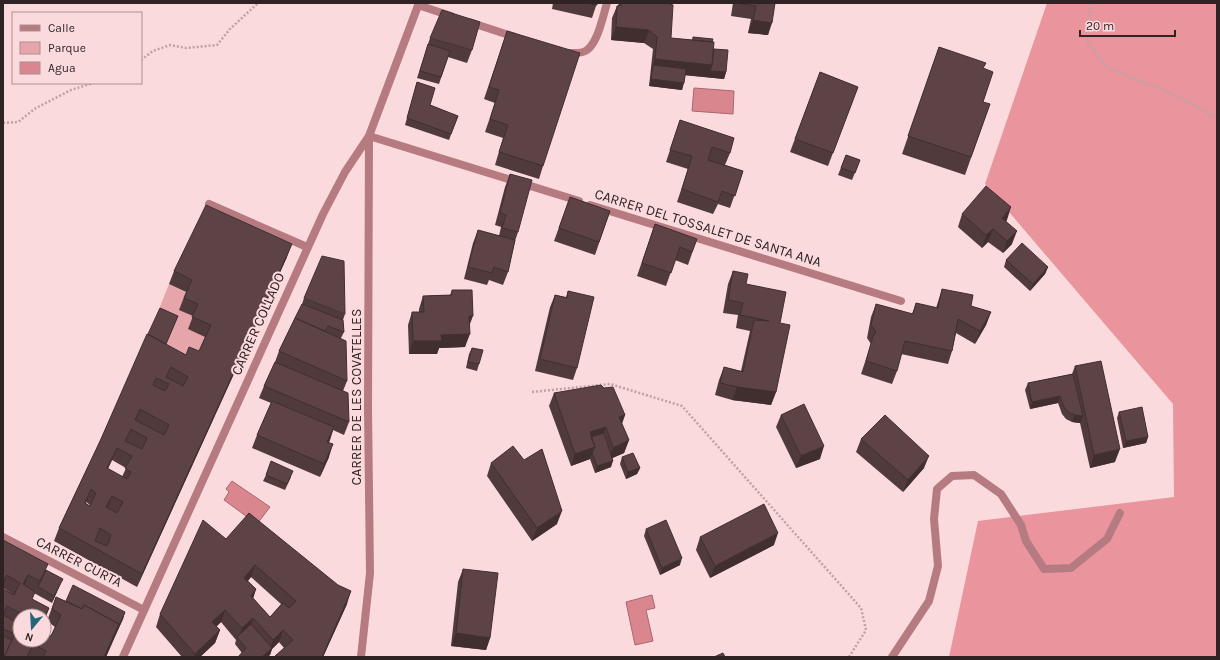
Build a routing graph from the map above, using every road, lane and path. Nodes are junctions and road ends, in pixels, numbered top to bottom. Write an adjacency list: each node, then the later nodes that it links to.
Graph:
1 (258, 3): 7 (path)
2 (608, 3): 6 (street)
3 (1091, 3): 9 (path)
4 (419, 4): 5 (street); 11 (street, CARRER COLLADO)
5 (520, 38)
6 (563, 52)
7 (142, 59)
8 (90, 84): 10 (path)
9 (1217, 118)
10 (3, 123)
11 (369, 136): 13 (street, CARRER COLLADO); 14 (street, CARRER DEL TOSSALET DE SANTA ANA); 20 (street, CARRER DE LES COVATELLES)
12 (210, 204): 13 (street)
13 (307, 247): 18 (street, CARRER COLLADO)
14 (901, 301)
15 (532, 392): 21 (path)
16 (1120, 513): 22 (street)
17 (3, 537): 18 (street, CARRER CURTA)
18 (144, 610): 19 (street, CARRER COLLADO)
19 (123, 657)
20 (361, 657)
21 (849, 657)
22 (892, 657)

